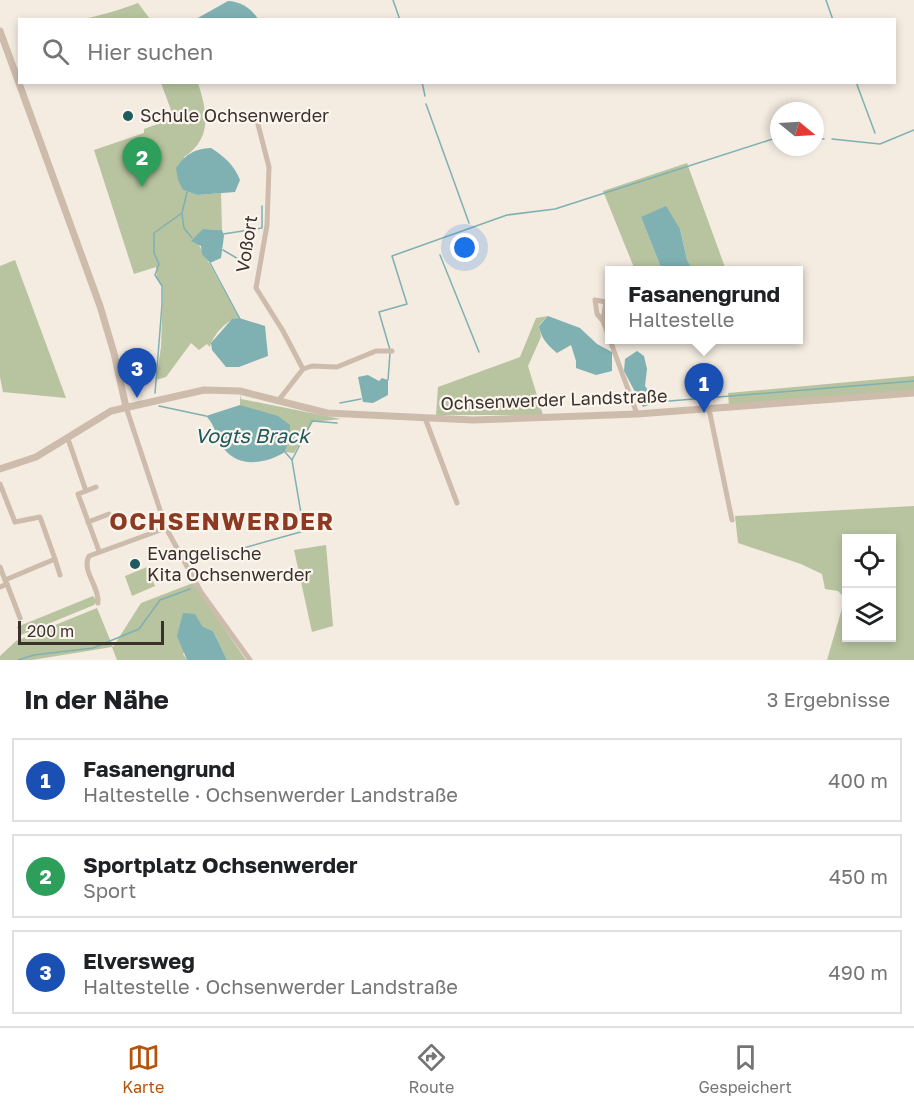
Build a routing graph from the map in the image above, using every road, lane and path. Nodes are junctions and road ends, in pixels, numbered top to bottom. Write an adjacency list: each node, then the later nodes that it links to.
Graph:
1 (0, 30): 2 (street)
2 (18, 80)
3 (19, 84): 12 (street)
4 (255, 113): 9 (street, Voßort)
5 (603, 321): 6 (street)
6 (605, 326)
7 (612, 344): 14 (street)
8 (392, 351): 9 (street)
9 (303, 369): 11 (street)
10 (914, 393): 13 (street, Ochsenwerder Landstraße)
11 (278, 401): 12 (street, Ochsenwerder Landstraße); 15 (street, Ochsenwerder Landstraße)
12 (126, 407): 16 (street, Ochsenwerder Landstraße); 27 (street)
13 (709, 409): 14 (street, Ochsenwerder Landstraße); 25 (street)
14 (637, 414): 15 (street, Ochsenwerder Landstraße)
15 (425, 418): 22 (street)
16 (68, 439): 17 (street, Ochsenwerder Landstraße); 20 (street)
17 (0, 469)
18 (0, 484): 21 (street)
19 (96, 487): 20 (street)
20 (86, 490): 26 (street)
21 (8, 503): 23 (street); 29 (street)
22 (457, 503)
23 (0, 506)
24 (110, 514): 26 (street)
25 (732, 519)
26 (88, 522): 28 (street)
27 (166, 528): 28 (street); 36 (street)
28 (99, 551): 34 (street)
29 (55, 559): 31 (street); 32 (street)
30 (0, 567): 32 (street)
31 (60, 575)
32 (6, 582): 33 (street); 35 (street)
33 (0, 587)
34 (98, 603)
35 (20, 618)
36 (250, 660)

